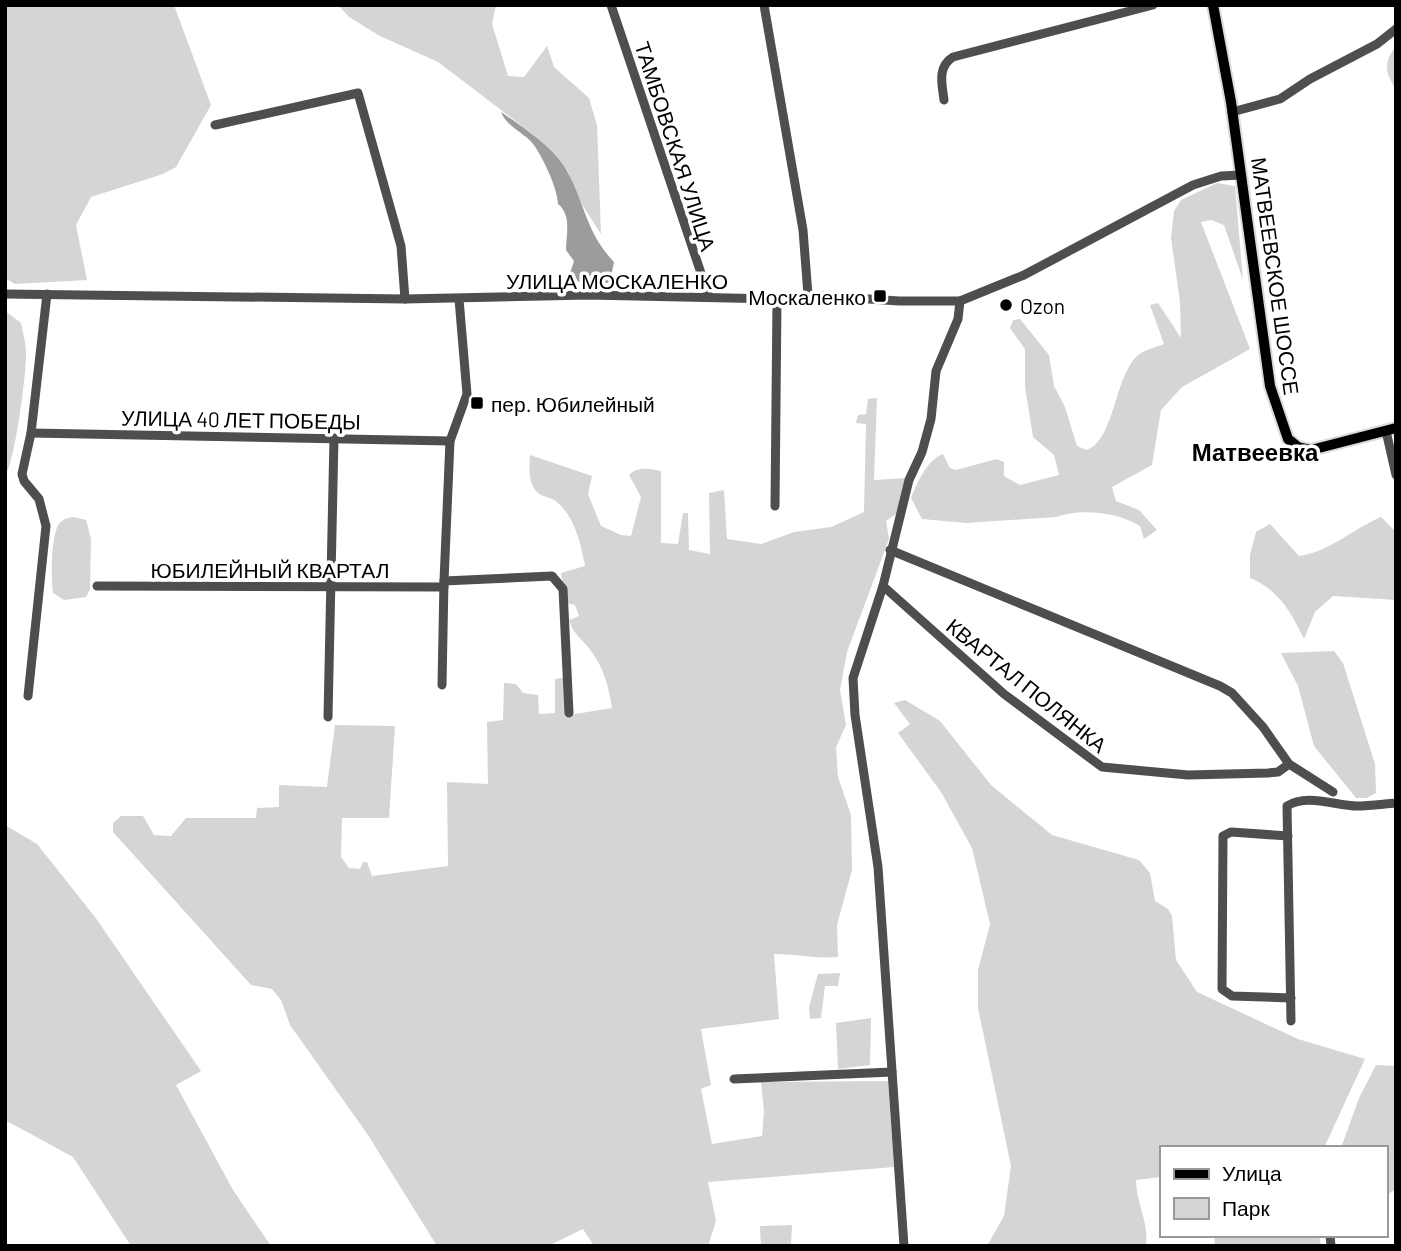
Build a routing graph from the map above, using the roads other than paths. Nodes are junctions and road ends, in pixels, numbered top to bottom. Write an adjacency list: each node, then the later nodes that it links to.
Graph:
1 (611, 5): 13 (street, ТАМБОВСКАЯ УЛИЦА)
2 (764, 5): 12 (street)
3 (1153, 5): 6 (street)
4 (1213, 5): 7 (main road, МАТВЕЕВСКОЕ ШОССЕ)
5 (1396, 29): 7 (street)
6 (944, 100)
7 (1232, 112): 9 (main road, МАТВЕЕВСКОЕ ШОССЕ)
8 (215, 125): 14 (street)
9 (1242, 179): 17 (street, УЛИЦА МОСКАЛЕНКО); 18 (main road, МАТВЕЕВСКОЕ ШОССЕ)
10 (5, 294): 11 (street, УЛИЦА МОСКАЛЕНКО)
11 (47, 294): 14 (street, УЛИЦА МОСКАЛЕНКО); 19 (street)
12 (808, 295): 16 (street, УЛИЦА МОСКАЛЕНКО); 17 (street, УЛИЦА МОСКАЛЕНКО)
13 (709, 297): 15 (street, УЛИЦА МОСКАЛЕНКО); 16 (street, УЛИЦА МОСКАЛЕНКО)
14 (405, 299): 15 (street, УЛИЦА МОСКАЛЕНКО)
15 (458, 299): 21 (street)
16 (777, 299): 23 (street)
17 (960, 300): 24 (street)
18 (1391, 429): 22 (street)
19 (31, 433): 20 (street, УЛИЦА 40 ЛЕТ ПОБЕДЫ); 30 (street)
20 (334, 438): 21 (street, УЛИЦА 40 ЛЕТ ПОБЕДЫ); 28 (street)
21 (450, 441): 25 (street)
22 (1396, 475)
23 (775, 506)
24 (890, 551): 27 (street); 33 (street)
25 (444, 584): 28 (street, ЮБИЛЕЙНЫЙ КВАРТАЛ); 29 (street); 31 (street, ЮБИЛЕЙНЫЙ КВАРТАЛ)
26 (97, 586): 28 (street, ЮБИЛЕЙНЫЙ КВАРТАЛ)
27 (883, 586): 33 (street, КВАРТАЛ ПОЛЯНКА); 39 (street)
28 (331, 589): 32 (street)
29 (442, 685)
30 (28, 696)
31 (569, 713)
32 (328, 717)
33 (1289, 764): 34 (street)
34 (1333, 792)
35 (1396, 803): 36 (street)
36 (1288, 836): 37 (street); 37 (street)
37 (1291, 998): 38 (street)
38 (1291, 1021)
39 (892, 1072): 40 (street); 41 (street)
40 (734, 1079)
41 (904, 1246)

